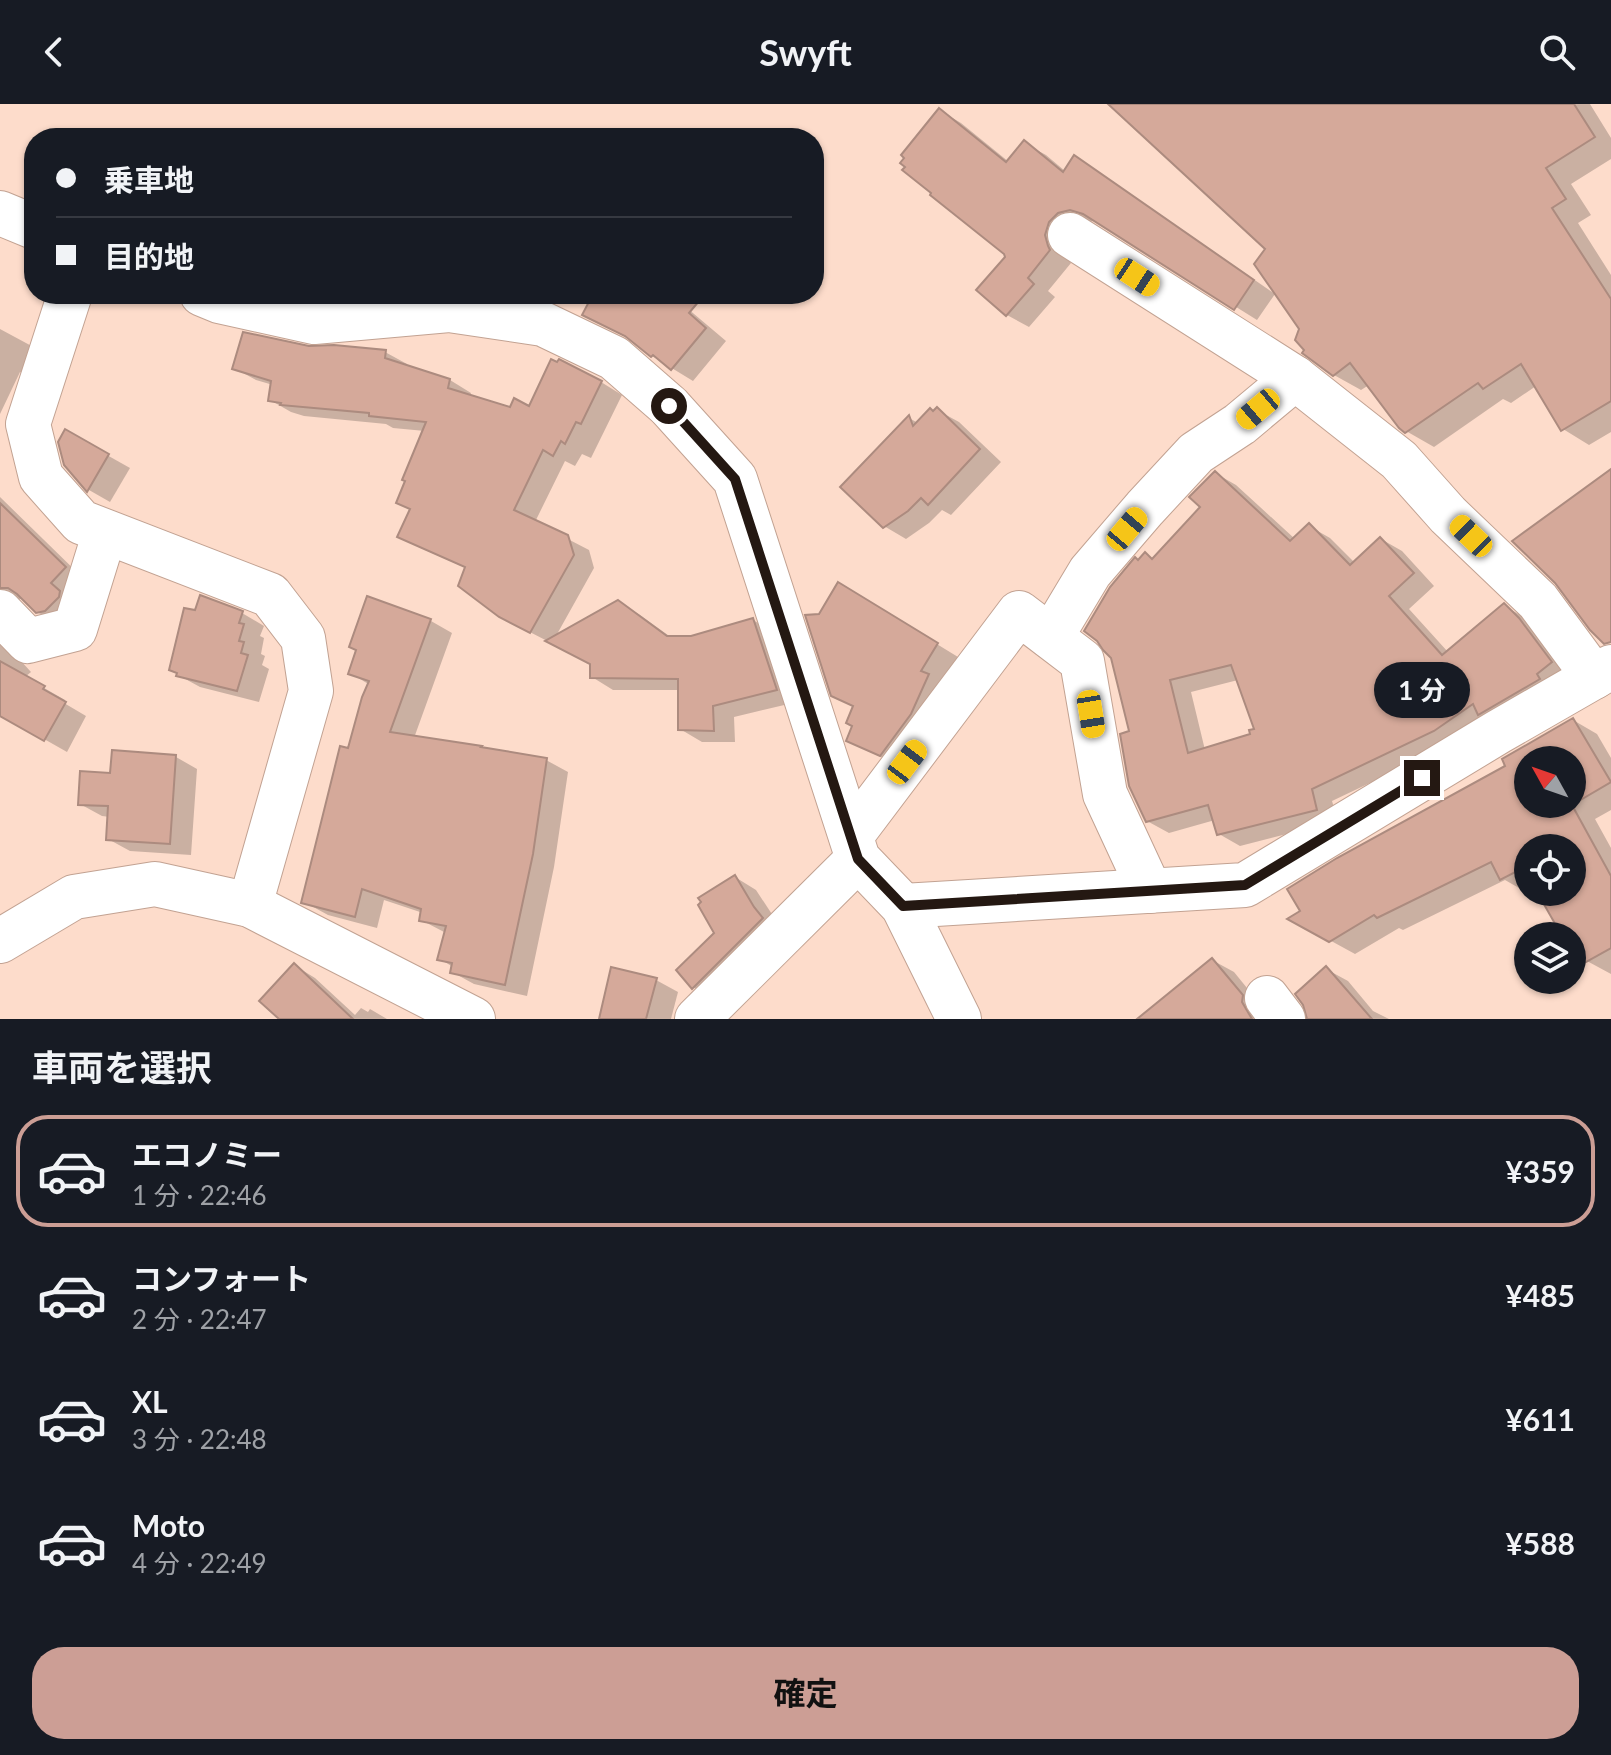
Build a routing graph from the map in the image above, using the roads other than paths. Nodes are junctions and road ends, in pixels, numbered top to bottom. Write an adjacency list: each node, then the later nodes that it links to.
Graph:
1 (0, 213): 2 (street)
2 (24, 223)
3 (1070, 235): 6 (street)
4 (67, 304): 7 (street)
5 (233, 304): 11 (street)
6 (1295, 378): 9 (street); 10 (street)
7 (105, 532): 8 (street); 13 (street)
8 (0, 612)
9 (1051, 637): 11 (street); 12 (street)
10 (1603, 672): 12 (street)
11 (854, 847): 14 (street); 17 (street)
12 (1150, 891): 14 (street)
13 (250, 905): 15 (street); 16 (street)
14 (903, 906): 18 (street)
15 (0, 941)
16 (473, 1019)
17 (697, 1019)
18 (959, 1019)

